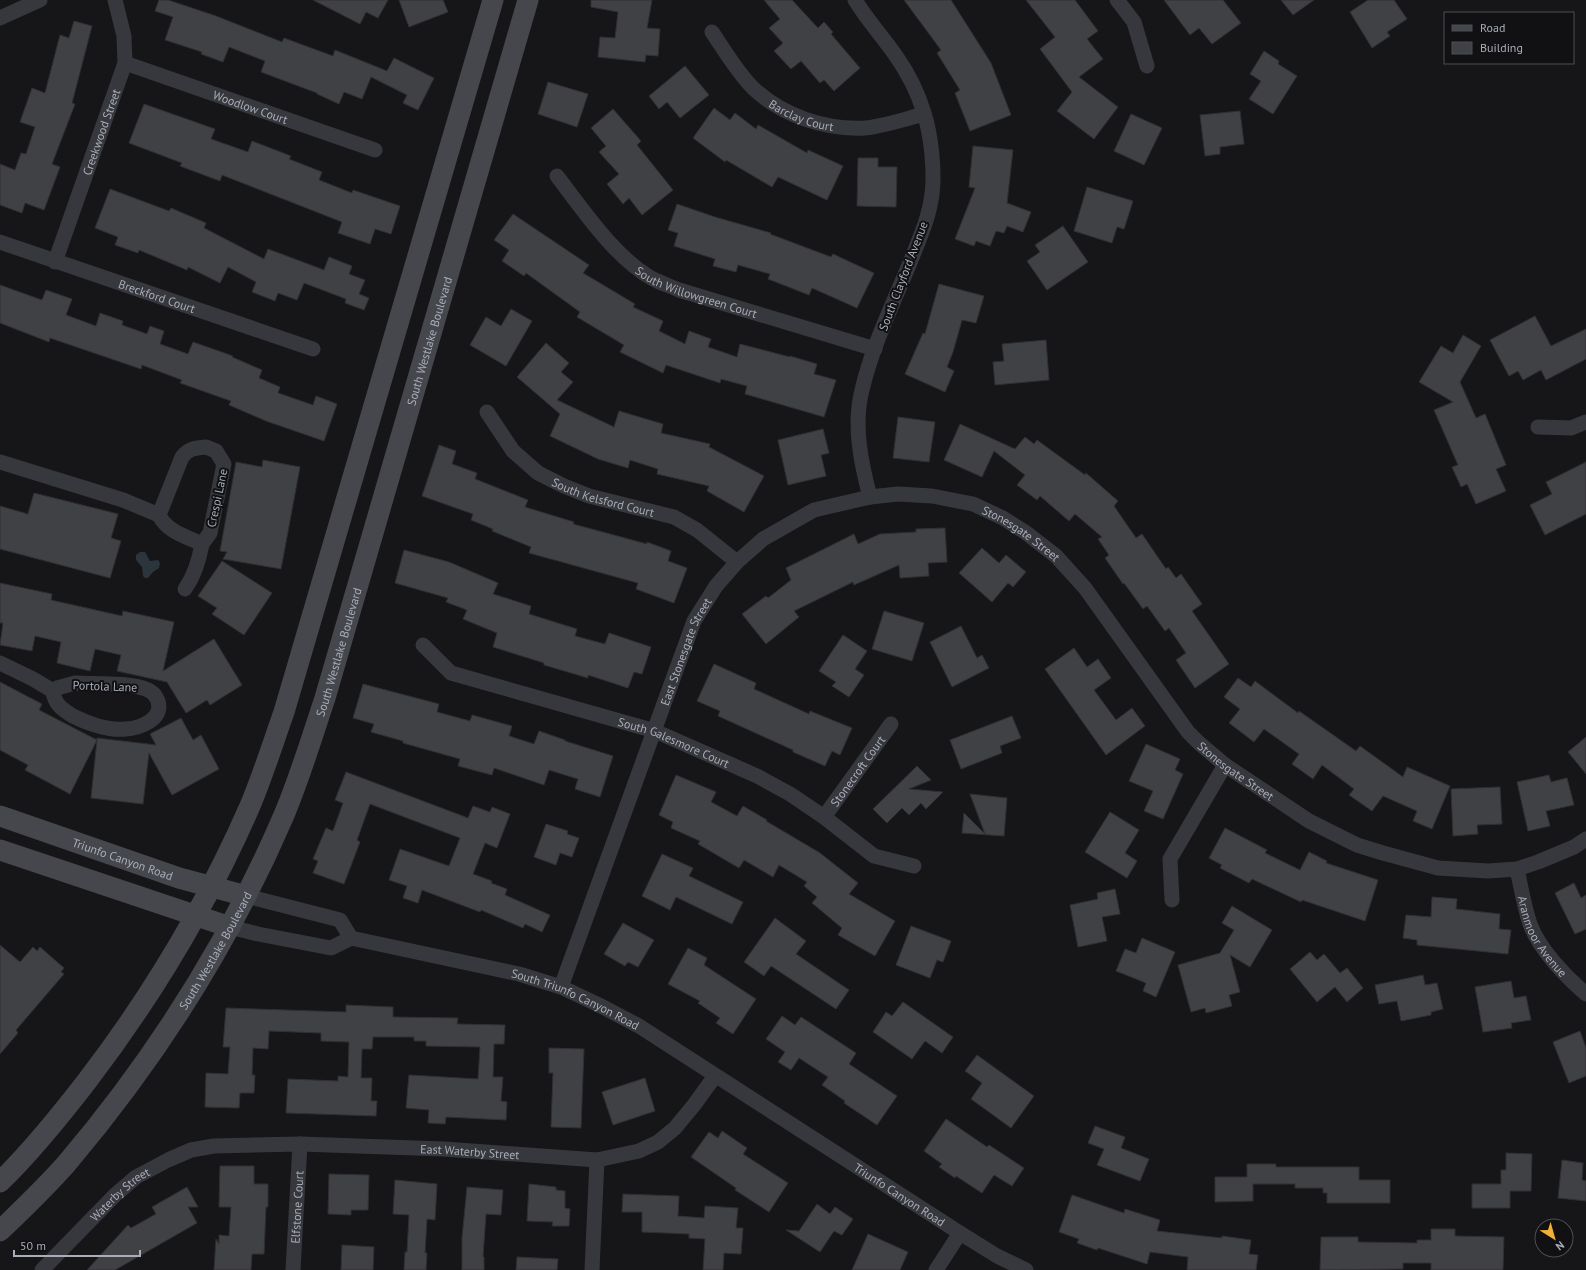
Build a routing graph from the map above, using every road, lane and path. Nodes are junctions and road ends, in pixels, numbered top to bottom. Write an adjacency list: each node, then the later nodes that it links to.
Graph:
1 (40, 0): 7 (street)
2 (115, 0): 9 (street, Creekwood Street)
3 (492, 0): 40 (main road)
4 (528, 0): 41 (main road, South Westlake Boulevard)
5 (855, 0): 11 (street, South Clayford Avenue)
6 (1117, 0): 10 (street)
7 (0, 18)
8 (712, 32): 11 (street, Barclay Court)
9 (125, 63): 12 (street, Woodlow Court); 15 (street, Creekwood Street)
10 (1147, 66)
11 (924, 114): 17 (street, South Clayford Avenue)
12 (375, 150)
13 (557, 176): 17 (street, South Willowgreen Court)
14 (0, 242): 15 (street, Breckford Court)
15 (55, 262): 16 (street, Breckford Court)
16 (313, 349)
17 (874, 349): 22 (street, South Clayford Avenue)
18 (487, 412): 26 (street, South Kelsford Court)
19 (1586, 422): 20 (street)
20 (1538, 427)
21 (0, 462): 24 (street, Crespi Lane)
22 (870, 497): 23 (street, East Stonesgate Street); 26 (street, East Stonesgate Street)
23 (973, 504): 33 (street, Stonesgate Street)
24 (159, 515): 25 (street, Crespi Lane); 25 (street, Crespi Lane)
25 (202, 544): 27 (street)
26 (737, 562): 32 (street, East Stonesgate Street)
27 (185, 590)
28 (423, 645): 32 (street, South Galesmore Court)
29 (0, 663): 30 (street, Portola Lane)
30 (53, 692): 30 (street, Portola Lane)
31 (891, 724): 35 (street, Stonecroft Court)
32 (655, 731): 35 (street, South Galesmore Court); 46 (street, East Stonesgate Street)
33 (1226, 765): 39 (street, Stonesgate Street); 42 (street)
34 (0, 816): 40 (main road, Triunfo Canyon Road)
35 (824, 817): 38 (street, South Galesmore Court)
36 (1586, 839): 39 (street, Stonesgate Street)
37 (0, 850): 43 (main road)
38 (914, 866)
39 (1517, 869): 47 (street, Aranmoor Avenue)
40 (211, 887): 41 (main road, Triunfo Canyon Road); 43 (main road)
41 (246, 896): 44 (main road, South Westlake Boulevard); 45 (street)
42 (1172, 900)
43 (196, 916): 44 (main road); 53 (main road)
44 (230, 927): 45 (street); 54 (main road, South Westlake Boulevard)
45 (351, 938): 46 (street, South Triunfo Canyon Road)
46 (561, 987): 48 (street, South Triunfo Canyon Road)
47 (1586, 994)
48 (715, 1076): 49 (street, South Triunfo Canyon Road); 52 (street, East Waterby Street)
49 (776, 1115): 55 (street, Triunfo Canyon Road)
50 (300, 1144): 51 (street, East Waterby Street); 52 (street, East Waterby Street); 57 (street, Elfstone Court)
51 (191, 1150): 56 (street, Waterby Street)
52 (598, 1160): 58 (street)
53 (0, 1182)
54 (0, 1231)
55 (960, 1233): 59 (street); 60 (street, Triunfo Canyon Road)
56 (42, 1270)
57 (293, 1270)
58 (592, 1270)
59 (936, 1270)
60 (1026, 1270)

